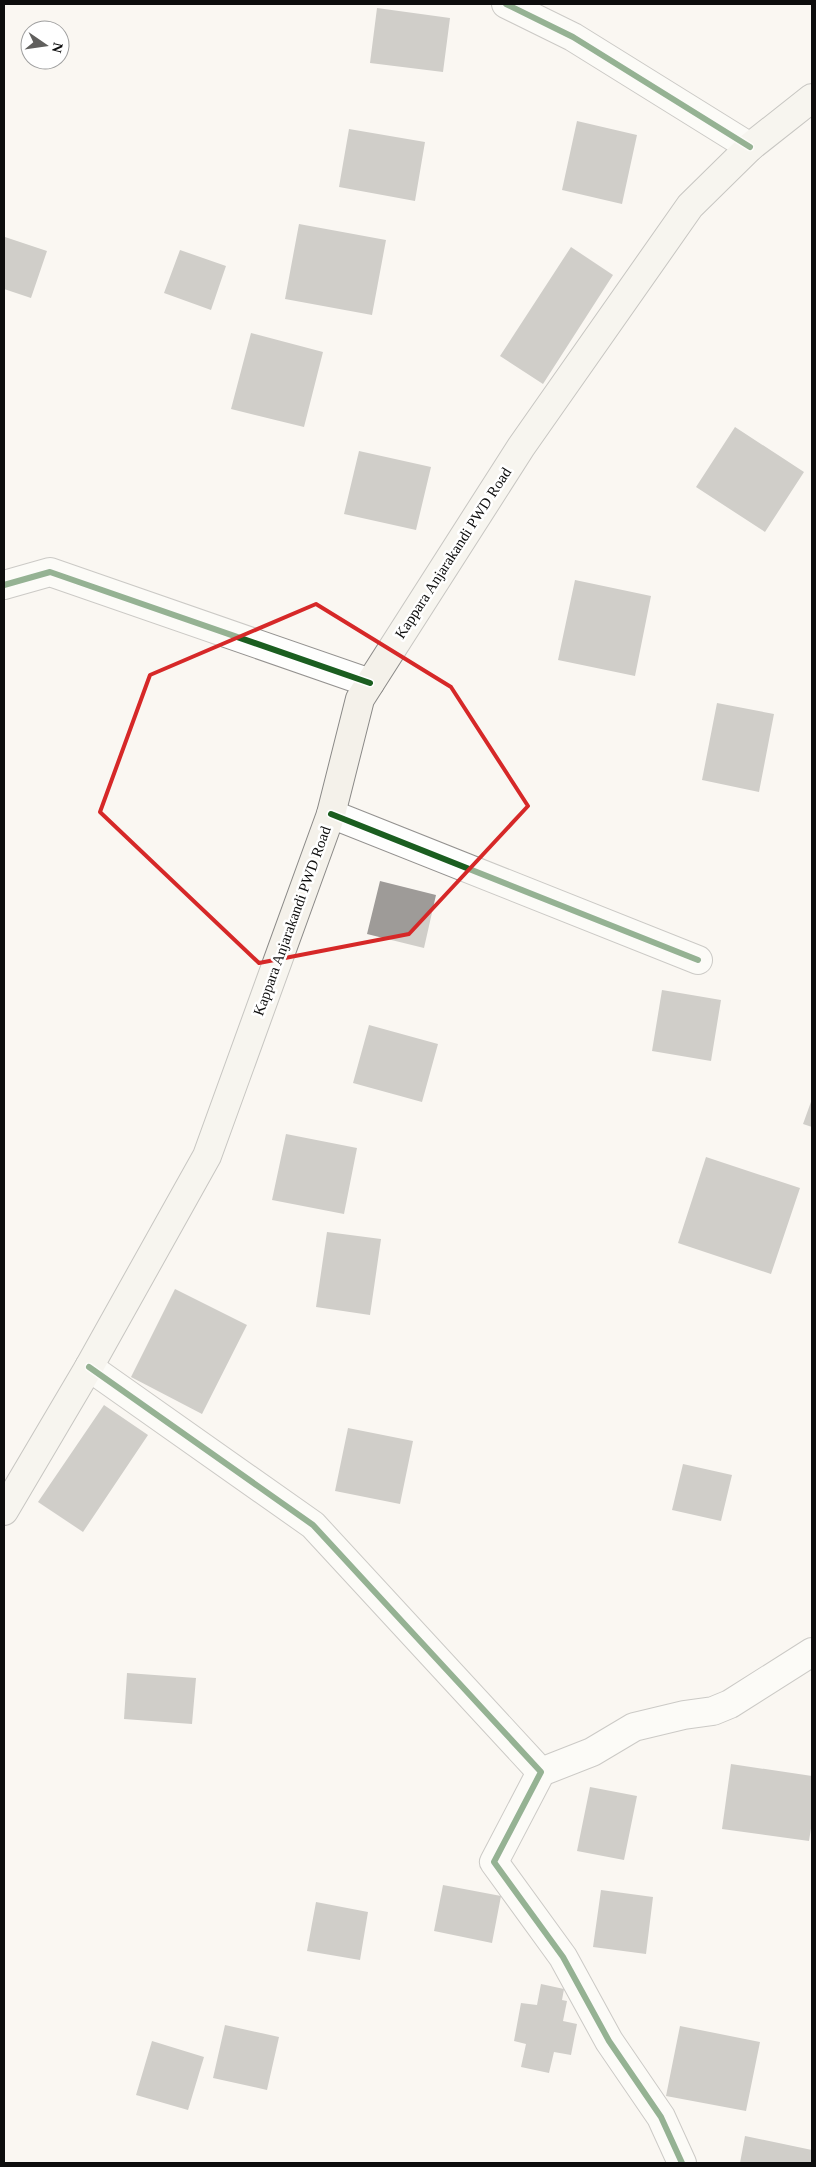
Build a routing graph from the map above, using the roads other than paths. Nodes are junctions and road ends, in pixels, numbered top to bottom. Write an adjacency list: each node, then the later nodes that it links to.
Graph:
1 (506, 4): 3 (street)
2 (812, 98): 3 (main road, Kappara Anjarakandi PWD Road)
3 (750, 147): 5 (main road, Kappara Anjarakandi PWD Road)
4 (4, 586): 5 (street)
5 (370, 683): 6 (main road, Kappara Anjarakandi PWD Road)
6 (331, 814): 7 (street); 8 (main road, Kappara Anjarakandi PWD Road)
7 (698, 960)
8 (89, 1367): 9 (main road, Kappara Anjarakandi PWD Road); 11 (street)
9 (4, 1511)
10 (812, 1652): 11 (street)
11 (541, 1772): 12 (street)
12 (682, 2163)

